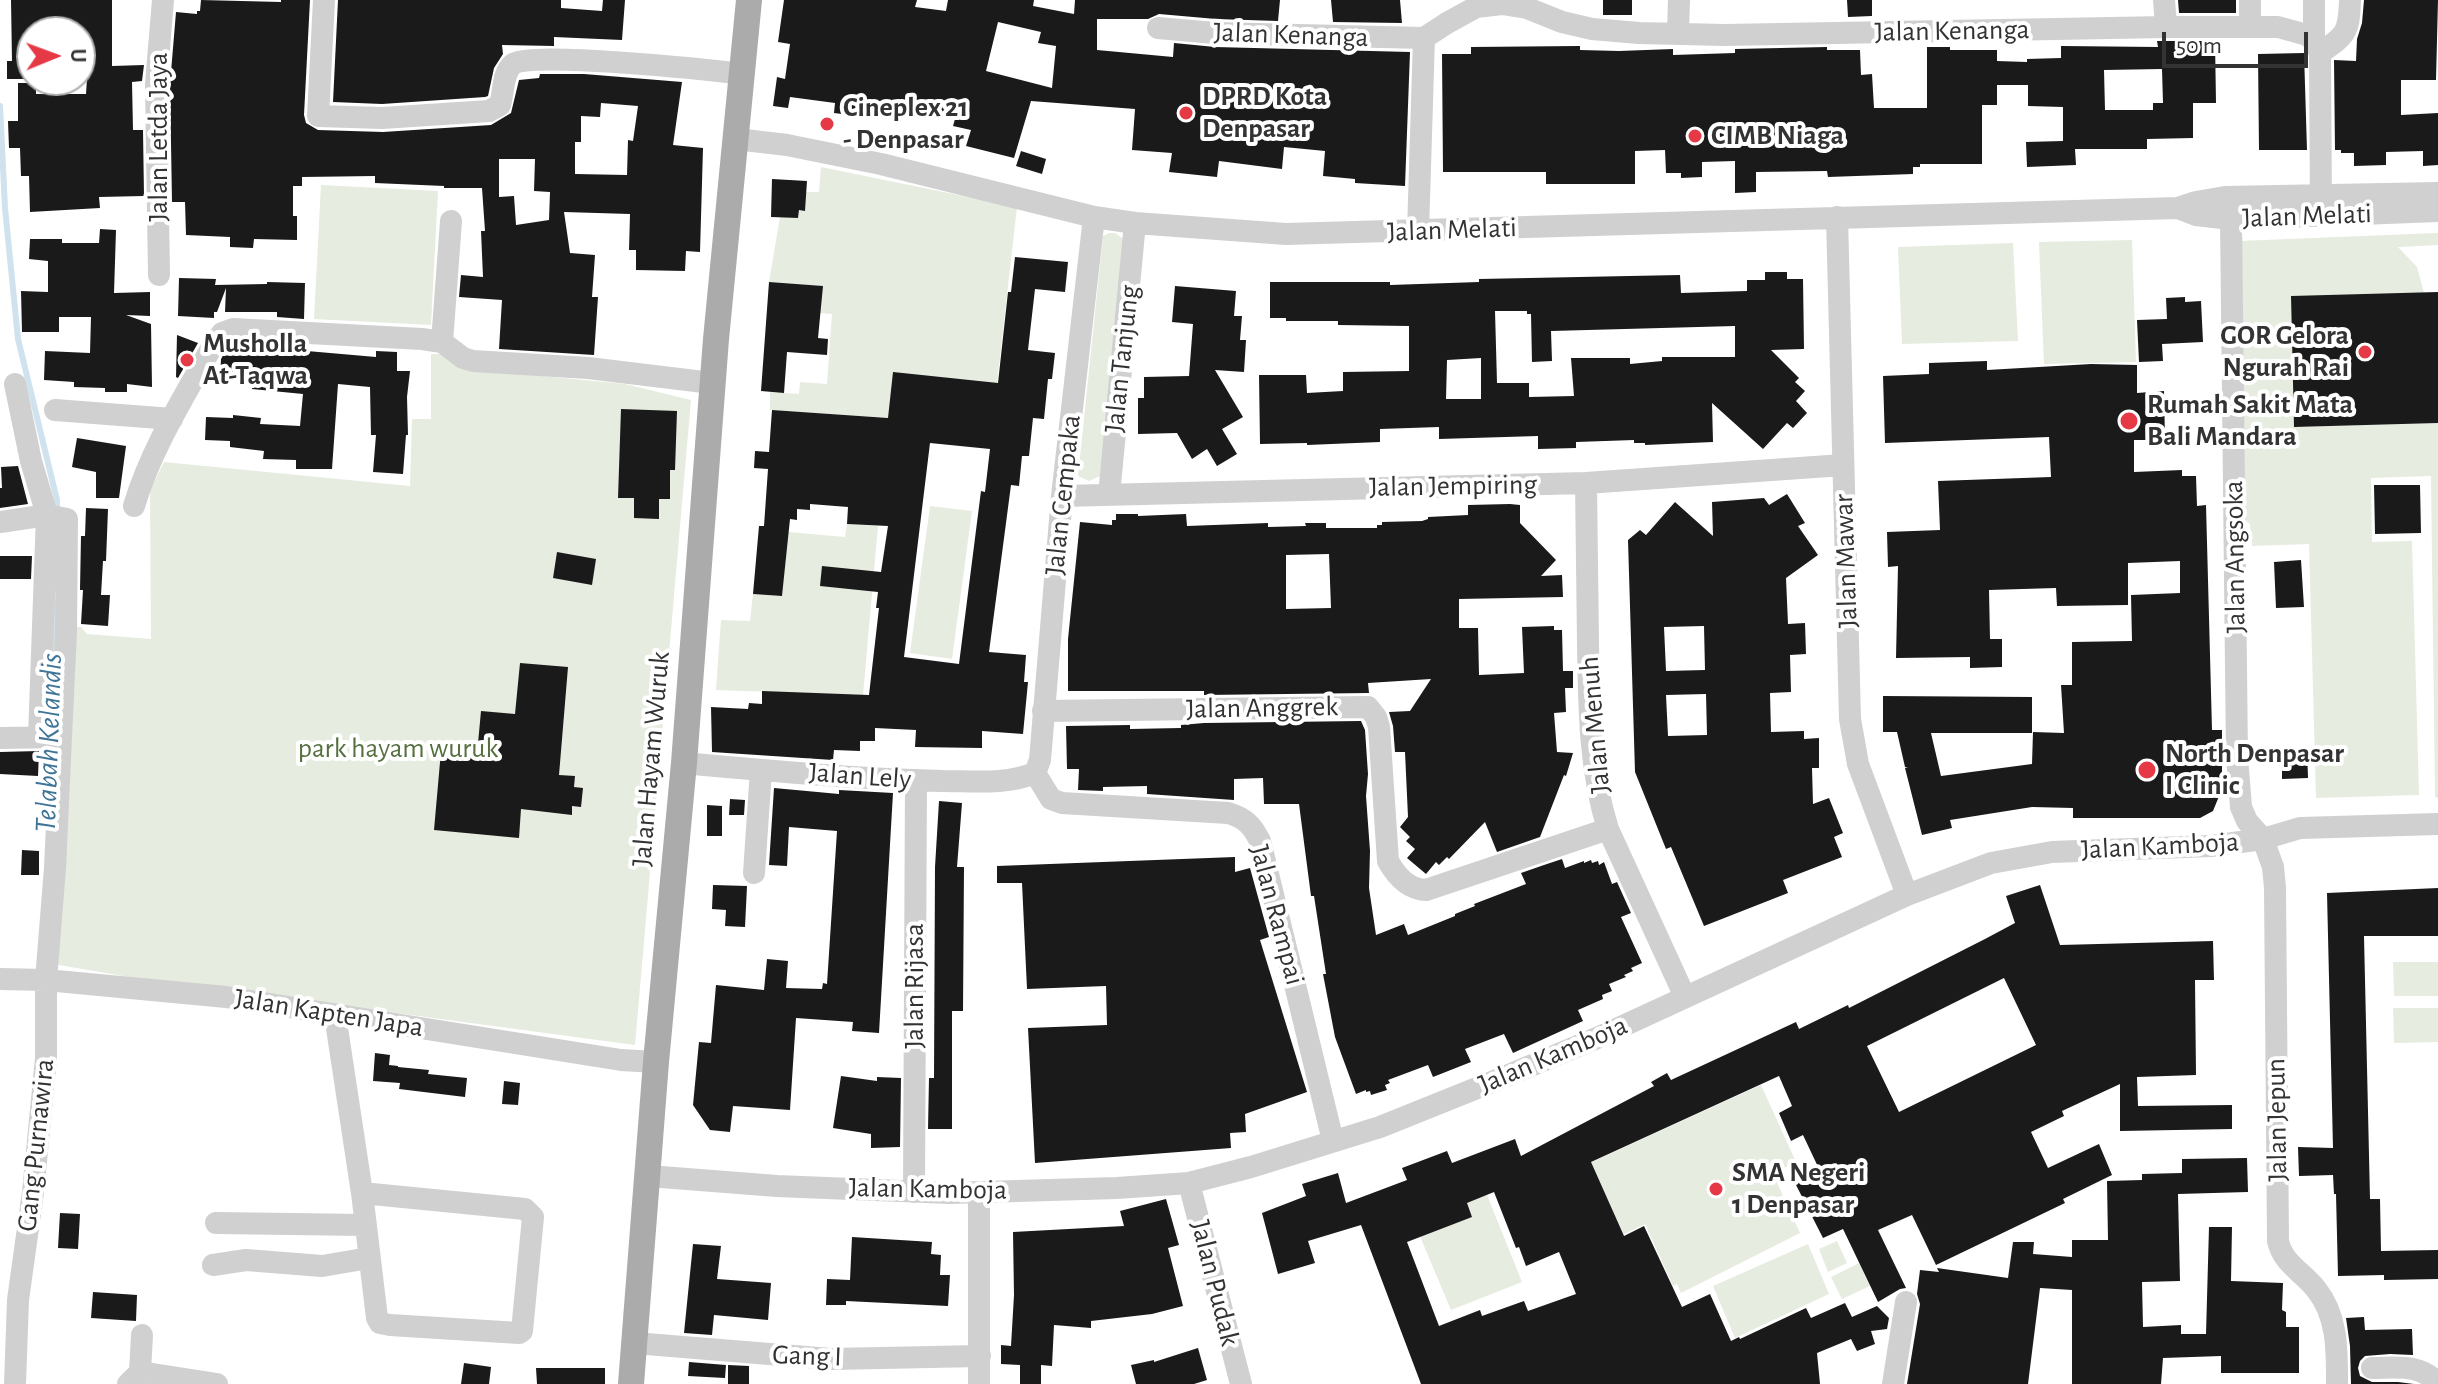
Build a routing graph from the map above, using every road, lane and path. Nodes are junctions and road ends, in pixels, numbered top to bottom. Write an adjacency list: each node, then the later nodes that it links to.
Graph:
1 (163, 0): 27 (street, Jalan Letda Jaya)
2 (324, 0): 15 (street)
3 (749, 0): 15 (main road, Jalan Hayam Wuruk)
4 (1679, 0): 12 (street)
5 (2164, 0): 9 (street)
6 (2250, 0): 10 (street)
7 (2314, 0): 14 (street)
8 (2350, 0): 14 (street)
9 (2166, 27): 10 (street, Jalan Kenanga); 12 (street, Jalan Kenanga)
10 (2250, 27): 14 (street, Jalan Kenanga)
11 (1158, 28): 13 (street, Jalan Kenanga)
12 (1678, 33): 13 (street, Jalan Kenanga)
13 (1424, 38): 26 (street)
14 (2317, 47): 18 (street)
15 (742, 74): 16 (main road, Jalan Hayam Wuruk)
16 (736, 139): 21 (street, Jalan Melati); 29 (main road, Jalan Hayam Wuruk)
17 (2438, 193): 18 (street, Jalan Melati)
18 (2321, 206): 19 (street, Jalan Melati); 20 (street, Jalan Melati); 23 (street, Jalan Melati)
19 (2178, 208): 22 (street, Jalan Melati); 23 (street, Jalan Melati)
20 (2438, 211)
21 (1094, 217): 25 (street, Jalan Melati); 38 (street, Jalan Cempaka)
22 (1837, 217): 26 (street, Jalan Melati); 35 (street, Jalan Mawar)
23 (2231, 219): 51 (street, Jalan Angsoka)
24 (451, 221): 28 (street)
25 (1135, 223): 26 (street, Jalan Melati); 37 (street, Jalan Tanjung)
26 (1418, 232)
27 (159, 275)
28 (442, 342): 29 (street); 33 (street)
29 (712, 383): 45 (main road, Jalan Hayam Wuruk)
30 (15, 384): 34 (street, Gang Purnawira)
31 (55, 410): 33 (street)
32 (0, 419): 34 (street)
33 (172, 419): 39 (street)
34 (23, 420): 40 (street, Gang Purnawira)
35 (1843, 465): 36 (street, Jalan Jempiring); 53 (street, Jalan Mawar)
36 (1586, 483): 37 (street, Jalan Jempiring); 50 (street, Jalan Menuh)
37 (1109, 495): 38 (street, Jalan Jempiring)
38 (1062, 496): 42 (street, Jalan Cempaka)
39 (134, 506)
40 (55, 516): 41 (street); 43 (street, Gang Purnawira)
41 (0, 522)
42 (1043, 711): 47 (street, Jalan Cempaka); 50 (street, Jalan Anggrek)
43 (51, 737): 44 (street); 54 (street, Gang Purnawira)
44 (0, 738)
45 (684, 763): 46 (street, Jalan Lely); 57 (main road, Jalan Hayam Wuruk)
46 (761, 770): 48 (street, Jalan Lely); 52 (street)
47 (1035, 773): 48 (street, Jalan Lely); 58 (street, Jalan Rampai)
48 (916, 780): 61 (street, Jalan Rijasa)
49 (2438, 824): 51 (street, Jalan Kamboja)
50 (1608, 829): 55 (street, Jalan Menuh)
51 (2263, 839): 53 (street, Jalan Kamboja); 80 (street, Jalan Jepun)
52 (754, 873)
53 (1907, 895): 55 (street, Jalan Kamboja)
54 (28, 979): 56 (street, Jalan Kapten Japa); 74 (street, Gang Purnawira)
55 (1685, 997): 58 (street, Jalan Kamboja)
56 (335, 1015): 57 (street, Jalan Kapten Japa); 62 (street)
57 (656, 1062): 59 (main road, Jalan Hayam Wuruk)
58 (1333, 1141): 60 (street, Jalan Kamboja)
59 (648, 1176): 61 (street, Jalan Kamboja); 70 (main road, Jalan Hayam Wuruk)
60 (1189, 1183): 63 (street, Jalan Kamboja); 78 (street, Jalan Pudak)
61 (914, 1192): 63 (street, Jalan Kamboja)
62 (362, 1193): 65 (street); 66 (street)
63 (979, 1193): 71 (street)
64 (216, 1223): 65 (street)
65 (365, 1225): 66 (street)
66 (369, 1258): 67 (street)
67 (213, 1265)
68 (1906, 1302): 79 (street)
69 (142, 1335): 73 (street)
70 (634, 1343): 71 (street, Gang I); 76 (main road, Jalan Hayam Wuruk)
71 (980, 1356): 77 (street)
72 (2372, 1368): 81 (street)
73 (134, 1378): 75 (street)
74 (15, 1384)
75 (217, 1384)
76 (631, 1384)
77 (979, 1384)
78 (1241, 1384)
79 (1893, 1384)
80 (2337, 1384)
81 (2438, 1384)

